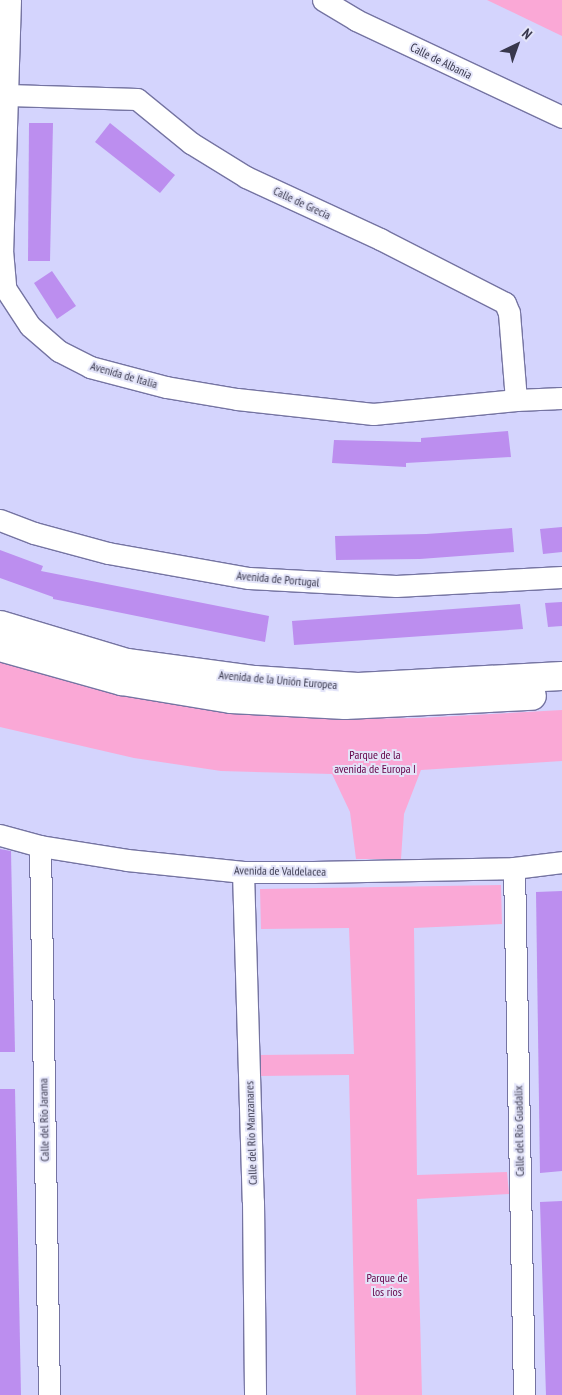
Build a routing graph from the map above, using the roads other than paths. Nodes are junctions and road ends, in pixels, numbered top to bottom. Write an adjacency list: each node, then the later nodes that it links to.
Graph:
1 (10, 0): 3 (street, Avenida de Italia)
2 (323, 0): 4 (street, Calle de Albania)
3 (8, 96): 6 (street, Calle de Grecia); 6 (street, Avenida de Italia)
4 (562, 117)
5 (562, 398): 6 (street, Avenida de Italia)
6 (516, 400)
7 (0, 520): 8 (street, Avenida de Portugal)
8 (562, 577)
9 (0, 625): 11 (main road, Avenida de la Unión Europea)
10 (0, 647): 12 (main road, Avenida de la Unión Europea)
11 (562, 676)
12 (562, 694)
13 (0, 835): 14 (street, Avenida de Valdelacea)
14 (40, 846): 17 (street, Avenida de Valdelacea); 18 (street, Calle del Río Jarama)
15 (562, 862): 16 (street, Avenida de Valdelacea)
16 (514, 868): 17 (street, Avenida de Valdelacea); 20 (street, Calle del Río Guadalix)
17 (243, 872): 19 (street, Calle del Río Manzanares)
18 (49, 1395)
19 (255, 1395)
20 (524, 1395)

